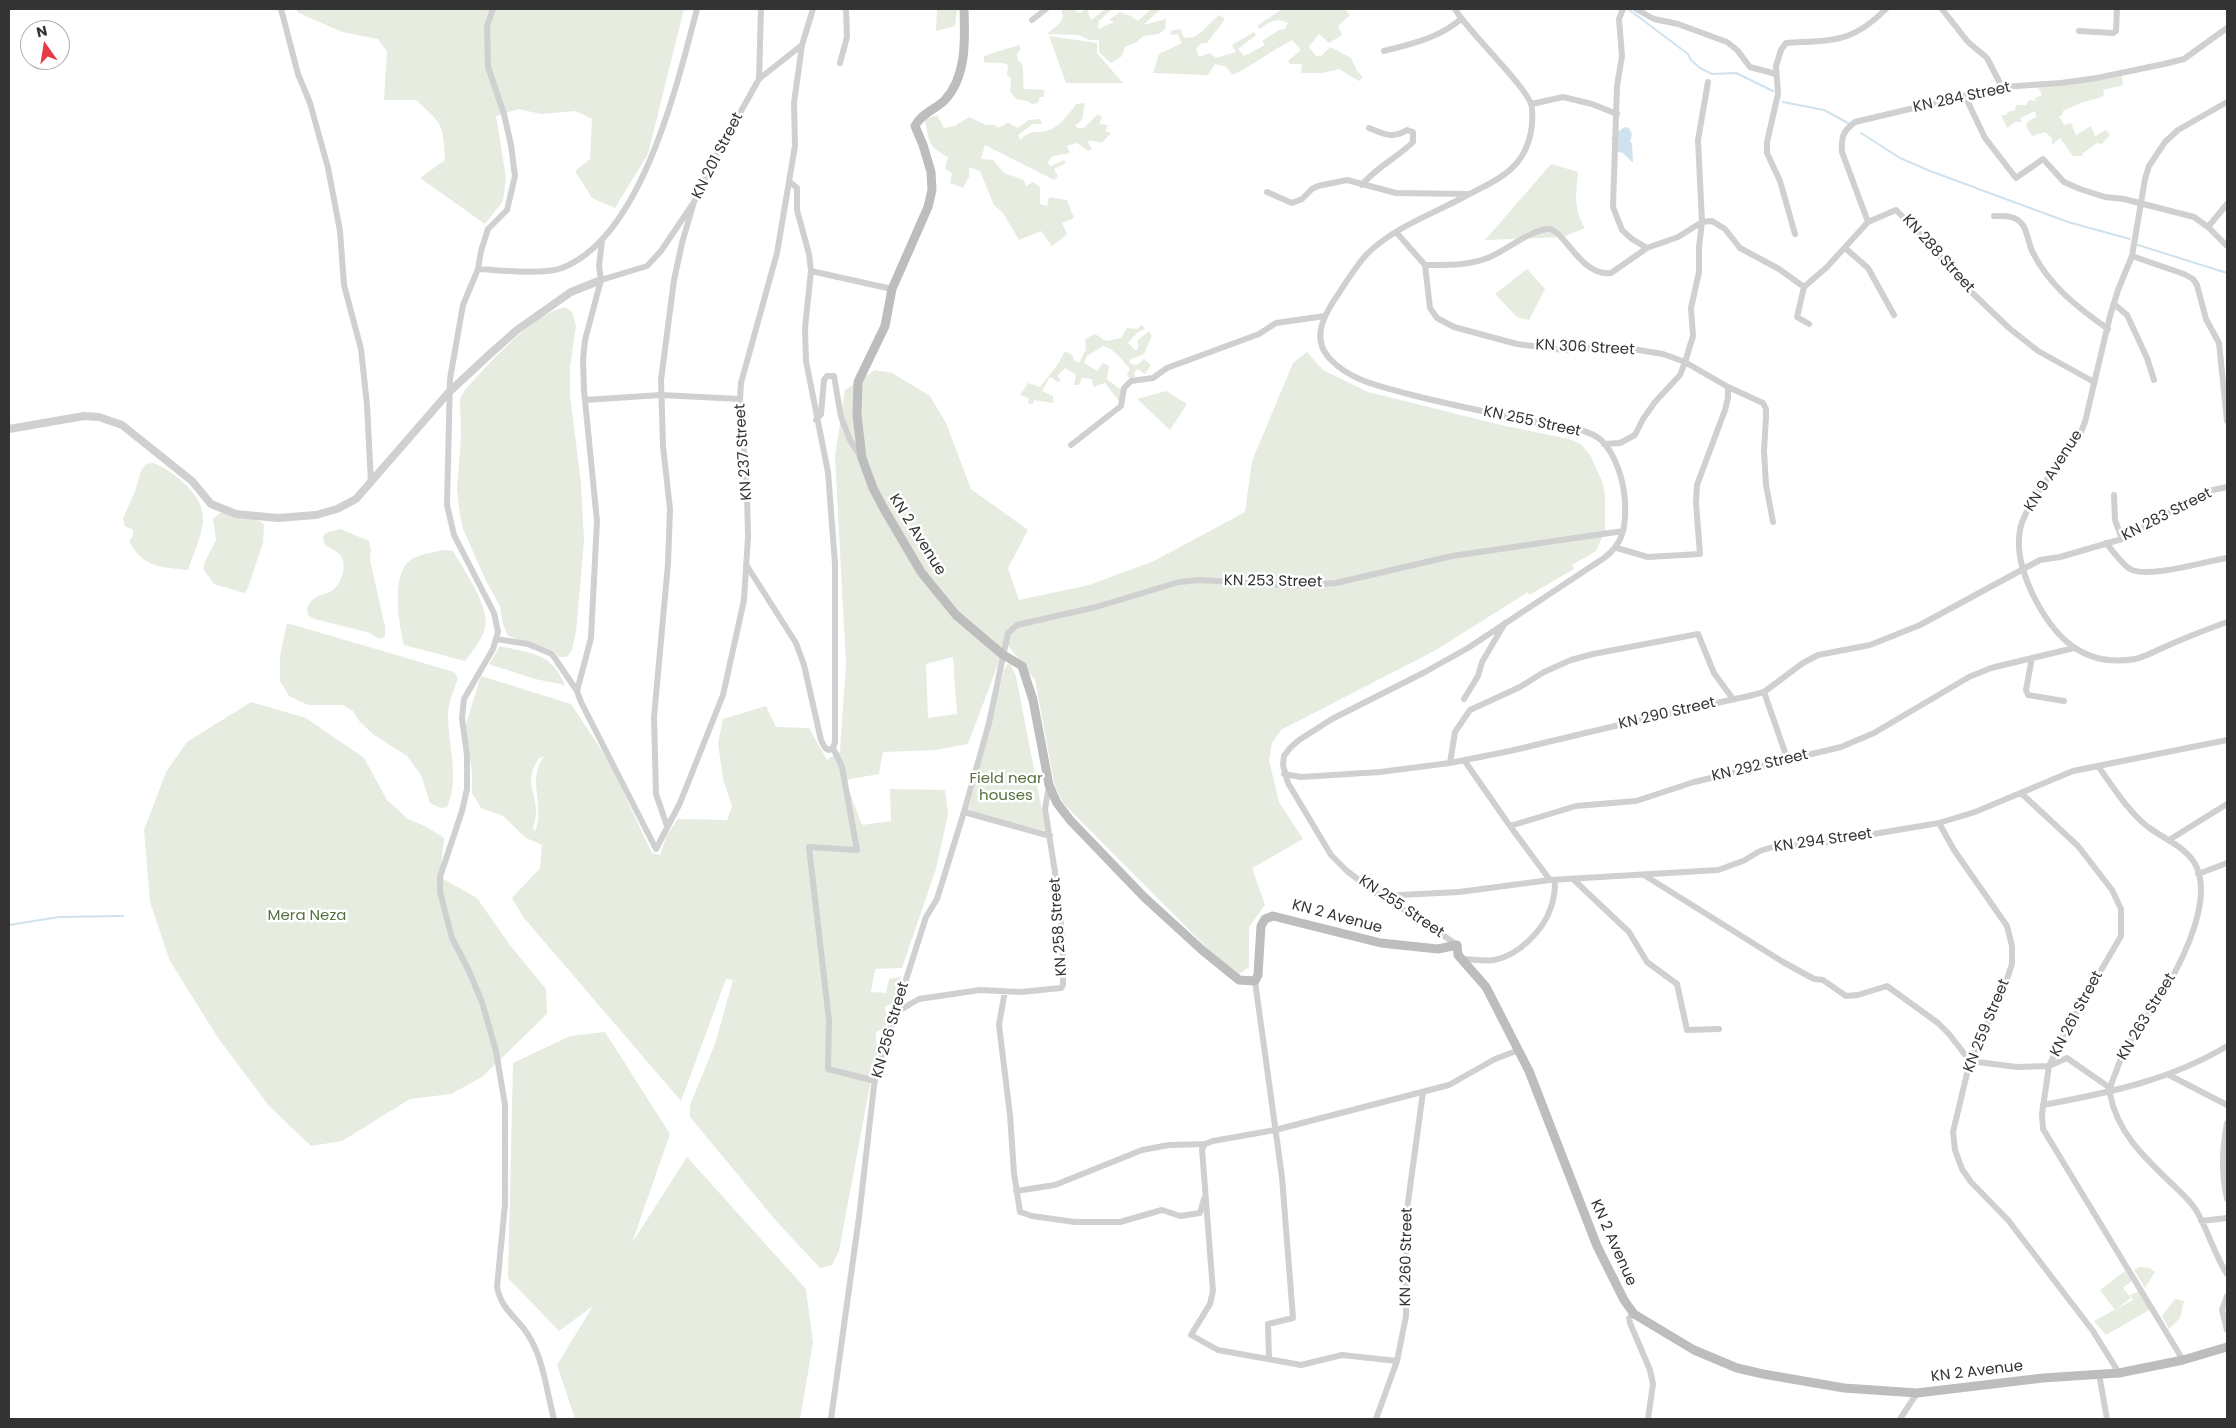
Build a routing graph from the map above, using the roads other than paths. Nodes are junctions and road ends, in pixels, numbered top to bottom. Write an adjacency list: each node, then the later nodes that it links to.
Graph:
1 (281, 9): 74 (street)
2 (492, 9): 50 (street)
3 (697, 9): 44 (street)
4 (761, 9): 23 (street)
5 (813, 9): 19 (street)
6 (846, 9): 21 (street)
7 (964, 9): 54 (main road, KN 2 Avenue)
8 (1046, 9): 16 (street)
9 (1455, 9): 15 (street)
10 (1623, 9): 29 (street)
11 (1636, 9): 22 (street)
12 (1886, 9): 22 (street)
13 (1942, 9): 25 (street)
14 (2116, 9): 18 (street)
15 (1460, 19): 20 (street); 28 (street)
16 (1032, 20)
17 (2227, 28): 25 (street, KN 284 Street)
18 (2079, 31)
19 (802, 45): 23 (street, KN 201 Street); 31 (street, KN 237 Street)
20 (1384, 51)
21 (840, 63)
22 (1776, 74): 43 (street)
23 (759, 79): 35 (street, KN 201 Street)
24 (1708, 82): 39 (street)
25 (2002, 87): 26 (street, KN 284 Street)
26 (1965, 96): 36 (street); 40 (street, KN 284 Street)
27 (2227, 102): 36 (street, KN 9 Avenue)
28 (1532, 104): 29 (street); 34 (street, KN 255 Street)
29 (1617, 114): 46 (street)
30 (1369, 128): 32 (street)
31 (790, 182): 51 (street); 66 (street, KN 237 Street)
32 (1362, 185): 33 (street); 34 (street)
33 (1267, 192)
34 (1468, 194): 42 (street, KN 255 Street)
35 (694, 202): 52 (street, KN 201 Street); 65 (street)
36 (2142, 204): 41 (street); 48 (street, KN 9 Avenue)
37 (2227, 204): 41 (street)
38 (1994, 216): 59 (street)
39 (1702, 222): 46 (street); 53 (street); 60 (street)
40 (1868, 222): 47 (street, KN 288 Street); 62 (street, KN 288 Street)
41 (2208, 227): 45 (street)
42 (1396, 232): 49 (street); 57 (street, KN 255 Street)
43 (1795, 234)
44 (602, 242): 50 (street); 52 (street)
45 (2227, 246)
46 (1647, 248): 49 (street)
47 (1845, 248): 53 (street, KN 288 Street); 56 (street)
48 (2132, 256): 55 (street, KN 9 Avenue); 69 (street)
49 (1426, 265): 60 (street, KN 306 Street)
50 (478, 269): 64 (street)
51 (812, 271): 54 (street); 68 (street)
52 (601, 280): 64 (street); 67 (street)
53 (1804, 287): 58 (street)
54 (892, 289): 73 (main road, KN 2 Avenue)
55 (2114, 304): 59 (street, KN 9 Avenue); 61 (street)
56 (1894, 315)
57 (1325, 316): 71 (street, KN 255 Street); 72 (street)
58 (1809, 324)
59 (2108, 329): 62 (street, KN 9 Avenue)
60 (1686, 362): 63 (street, KN 306 Street); 71 (street)
61 (2154, 380)
62 (2094, 382): 84 (street, KN 9 Avenue)
63 (1728, 387): 77 (street, KN 306 Street); 81 (street)
64 (449, 392): 74 (street); 87 (street)
65 (661, 395): 66 (street); 67 (street); 108 (street)
66 (740, 399): 83 (street, KN 237 Street)
67 (585, 400): 91 (street)
68 (816, 420): 73 (street); 97 (street)
69 (2227, 421)
70 (9, 429): 74 (street)
71 (1604, 444): 78 (street, KN 255 Street)
72 (1071, 445)
73 (862, 458): 89 (main road, KN 2 Avenue)
74 (371, 483)
75 (2227, 487): 79 (street, KN 283 Street)
76 (2114, 495): 79 (street)
77 (1773, 522)
78 (1623, 532): 81 (street, KN 255 Street); 89 (street, KN 253 Street)
79 (2122, 539): 80 (street, KN 283 Street)
80 (2106, 543): 82 (street); 84 (street, KN 283 Street)
81 (1617, 548): 85 (street)
82 (2227, 558)
83 (747, 566): 97 (street); 108 (street, KN 237 Street)
84 (2023, 570): 88 (street, KN 9 Avenue); 92 (street, KN 290 Street)
85 (1507, 621): 93 (street); 102 (street)
86 (2227, 622): 88 (street, KN 9 Avenue)
87 (496, 639): 91 (street); 154 (street)
88 (2074, 648): 90 (street, KN 292 Street)
89 (1002, 654): 103 (main road, KN 2 Avenue); 106 (street, KN 256 Street)
90 (2032, 658): 95 (street); 99 (street, KN 292 Street)
91 (577, 690): 108 (street, KN 237 Street)
92 (1764, 692): 94 (street, KN 290 Street); 99 (street)
93 (1464, 699)
94 (1733, 699): 98 (street, KN 290 Street); 100 (street)
95 (2064, 701)
96 (2227, 740): 101 (street, KN 294 Street)
97 (833, 748): 129 (street)
98 (1464, 760): 100 (street, KN 290 Street); 109 (street)
99 (1788, 761): 109 (street, KN 292 Street)
100 (1450, 763): 102 (street, KN 290 Street)
101 (2098, 766): 104 (street, KN 294 Street); 111 (street, KN 263 Street)
102 (1284, 774): 117 (street, KN 255 Street)
103 (1049, 785): 110 (street, KN 258 Street); 120 (main road, KN 2 Avenue)
104 (2020, 793): 107 (street, KN 294 Street); 127 (street, KN 261 Street)
105 (2227, 804): 111 (street)
106 (964, 812): 110 (street); 122 (street, KN 256 Street)
107 (1939, 823): 114 (street, KN 294 Street); 126 (street, KN 259 Street)
108 (667, 826)
109 (1510, 826): 115 (street)
110 (1050, 836): 121 (street, KN 258 Street)
111 (2169, 840): 113 (street, KN 263 Street)
112 (2227, 863): 113 (street)
113 (2198, 874): 130 (street, KN 263 Street)
114 (1644, 876): 116 (street, KN 294 Street); 126 (street)
115 (1553, 880): 116 (street, KN 294 Street); 117 (street, KN 294 Street); 119 (street)
116 (1574, 880): 123 (street)
117 (1380, 896): 118 (street, KN 255 Street)
118 (1457, 945): 119 (main road, KN 2 Avenue); 120 (main road, KN 2 Avenue)
119 (1463, 959): 125 (main road, KN 2 Avenue)
120 (1256, 981): 135 (street)
121 (1005, 991): 122 (street, KN 258 Street); 138 (street)
122 (895, 1013): 129 (street, KN 256 Street)
123 (1718, 1029)
124 (2227, 1046): 128 (street)
125 (1519, 1050): 131 (street); 145 (main road, KN 2 Avenue)
126 (1970, 1061): 127 (street); 151 (street, KN 259 Street)
127 (2049, 1066): 130 (street); 132 (street, KN 261 Street)
128 (2170, 1075): 130 (street); 133 (street)
129 (875, 1081): 155 (street, KN 256 Street)
130 (2110, 1090): 132 (street); 142 (street)
131 (1423, 1092): 135 (street); 150 (street, KN 260 Street)
132 (2043, 1105): 149 (street, KN 261 Street)
133 (2227, 1105)
134 (2227, 1123): 137 (street)
135 (1275, 1130): 136 (street); 148 (street)
136 (1205, 1144): 138 (street); 139 (street)
137 (2225, 1153): 140 (street)
138 (1016, 1191): 139 (street)
139 (1205, 1196): 148 (street)
140 (2227, 1199)
141 (2227, 1218): 142 (street)
142 (2201, 1221): 143 (street)
143 (2227, 1274)
144 (2227, 1296): 146 (street)
145 (1634, 1314): 153 (main road, KN 2 Avenue); 157 (street)
146 (2227, 1330)
147 (2227, 1347): 149 (main road, KN 2 Avenue)
148 (1269, 1359): 150 (street)
149 (2183, 1360): 151 (main road, KN 2 Avenue)
150 (1397, 1361): 156 (street, KN 260 Street)
151 (2120, 1372): 152 (main road, KN 2 Avenue)
152 (2099, 1374): 153 (main road, KN 2 Avenue); 159 (street)
153 (1917, 1393): 158 (street)
154 (554, 1419)
155 (831, 1419)
156 (1376, 1419)
157 (1648, 1419)
158 (1900, 1419)
159 (2107, 1419)

